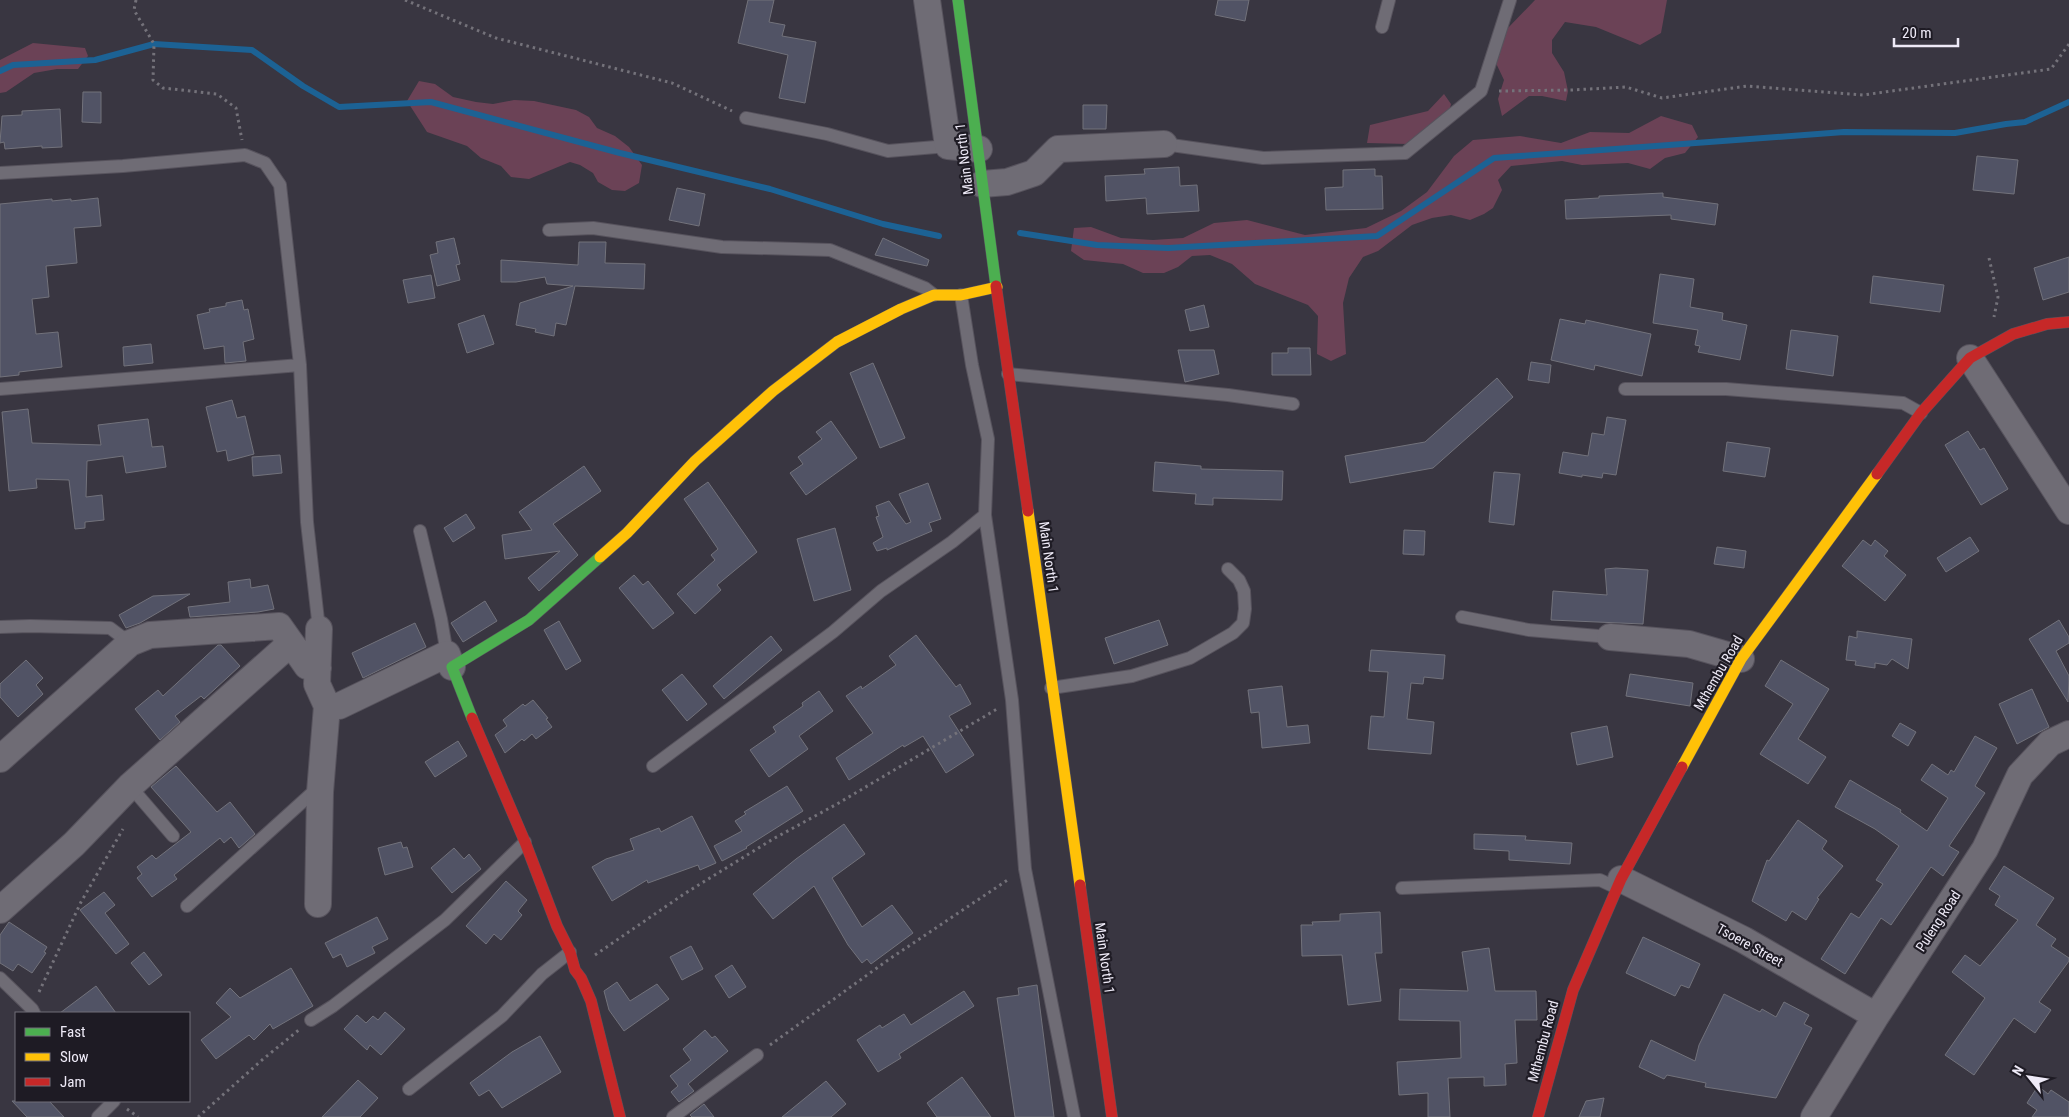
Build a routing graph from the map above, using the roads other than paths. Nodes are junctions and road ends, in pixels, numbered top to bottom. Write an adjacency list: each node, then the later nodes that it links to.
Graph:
1 (927, 0): 8 (street)
2 (958, 0): 9 (street, Main North 1)
3 (1389, 0): 5 (lane)
4 (1510, 0): 7 (lane)
5 (1382, 27)
6 (746, 118): 8 (lane)
7 (1164, 144): 11 (street)
8 (948, 146): 9 (street)
9 (979, 149): 11 (street, Main North 1)
10 (0, 173): 18 (lane)
11 (982, 184): 13 (street, Main North 1)
12 (550, 230): 14 (lane)
13 (997, 287): 15 (street); 19 (street, Main North 1)
14 (934, 295): 15 (street); 35 (street)
15 (962, 295): 25 (lane)
16 (2069, 322): 17 (street, Mthembu Road)
17 (1980, 352): 23 (street, Mthembu Road); 24 (street)
18 (300, 364): 20 (lane); 30 (lane)
19 (1008, 374): 22 (lane); 37 (street, Main North 1)
20 (0, 389)
21 (1625, 389): 23 (lane)
22 (1293, 404)
23 (1921, 413): 34 (street, Mthembu Road)
24 (2069, 511)
25 (985, 515): 41 (lane); 62 (lane)
26 (420, 531): 35 (lane)
27 (1228, 569): 37 (lane)
28 (1462, 617): 31 (lane)
29 (0, 627): 32 (lane)
30 (319, 628): 36 (street)
31 (1610, 637): 34 (street)
32 (130, 643): 33 (street); 40 (street)
33 (290, 643): 36 (street); 43 (street)
34 (1741, 659): 46 (street, Mthembu Road)
35 (449, 661): 38 (street); 45 (street)
36 (318, 668): 38 (street)
37 (1052, 688): 63 (street, Main North 1)
38 (327, 706): 42 (street)
39 (2069, 734): 54 (street, Puleng Road)
40 (0, 759)
41 (653, 766)
42 (320, 792): 48 (street); 49 (lane)
43 (137, 793): 44 (lane); 50 (street)
44 (173, 836)
45 (525, 842): 51 (street); 55 (lane)
46 (1619, 883): 47 (lane); 54 (street, Tsoere Street); 64 (street, Mthembu Road)
47 (1402, 888)
48 (318, 904)
49 (187, 906)
50 (0, 910)
51 (570, 952): 57 (lane); 60 (street)
52 (0, 978): 53 (lane)
53 (33, 1011)
54 (1876, 1016): 65 (street, Puleng Road)
55 (311, 1020)
56 (757, 1055): 61 (lane)
57 (409, 1089)
58 (113, 1102): 59 (lane)
59 (98, 1117)
60 (620, 1117)
61 (673, 1117)
62 (1074, 1117)
63 (1112, 1117)
64 (1538, 1117)
65 (1814, 1117)

